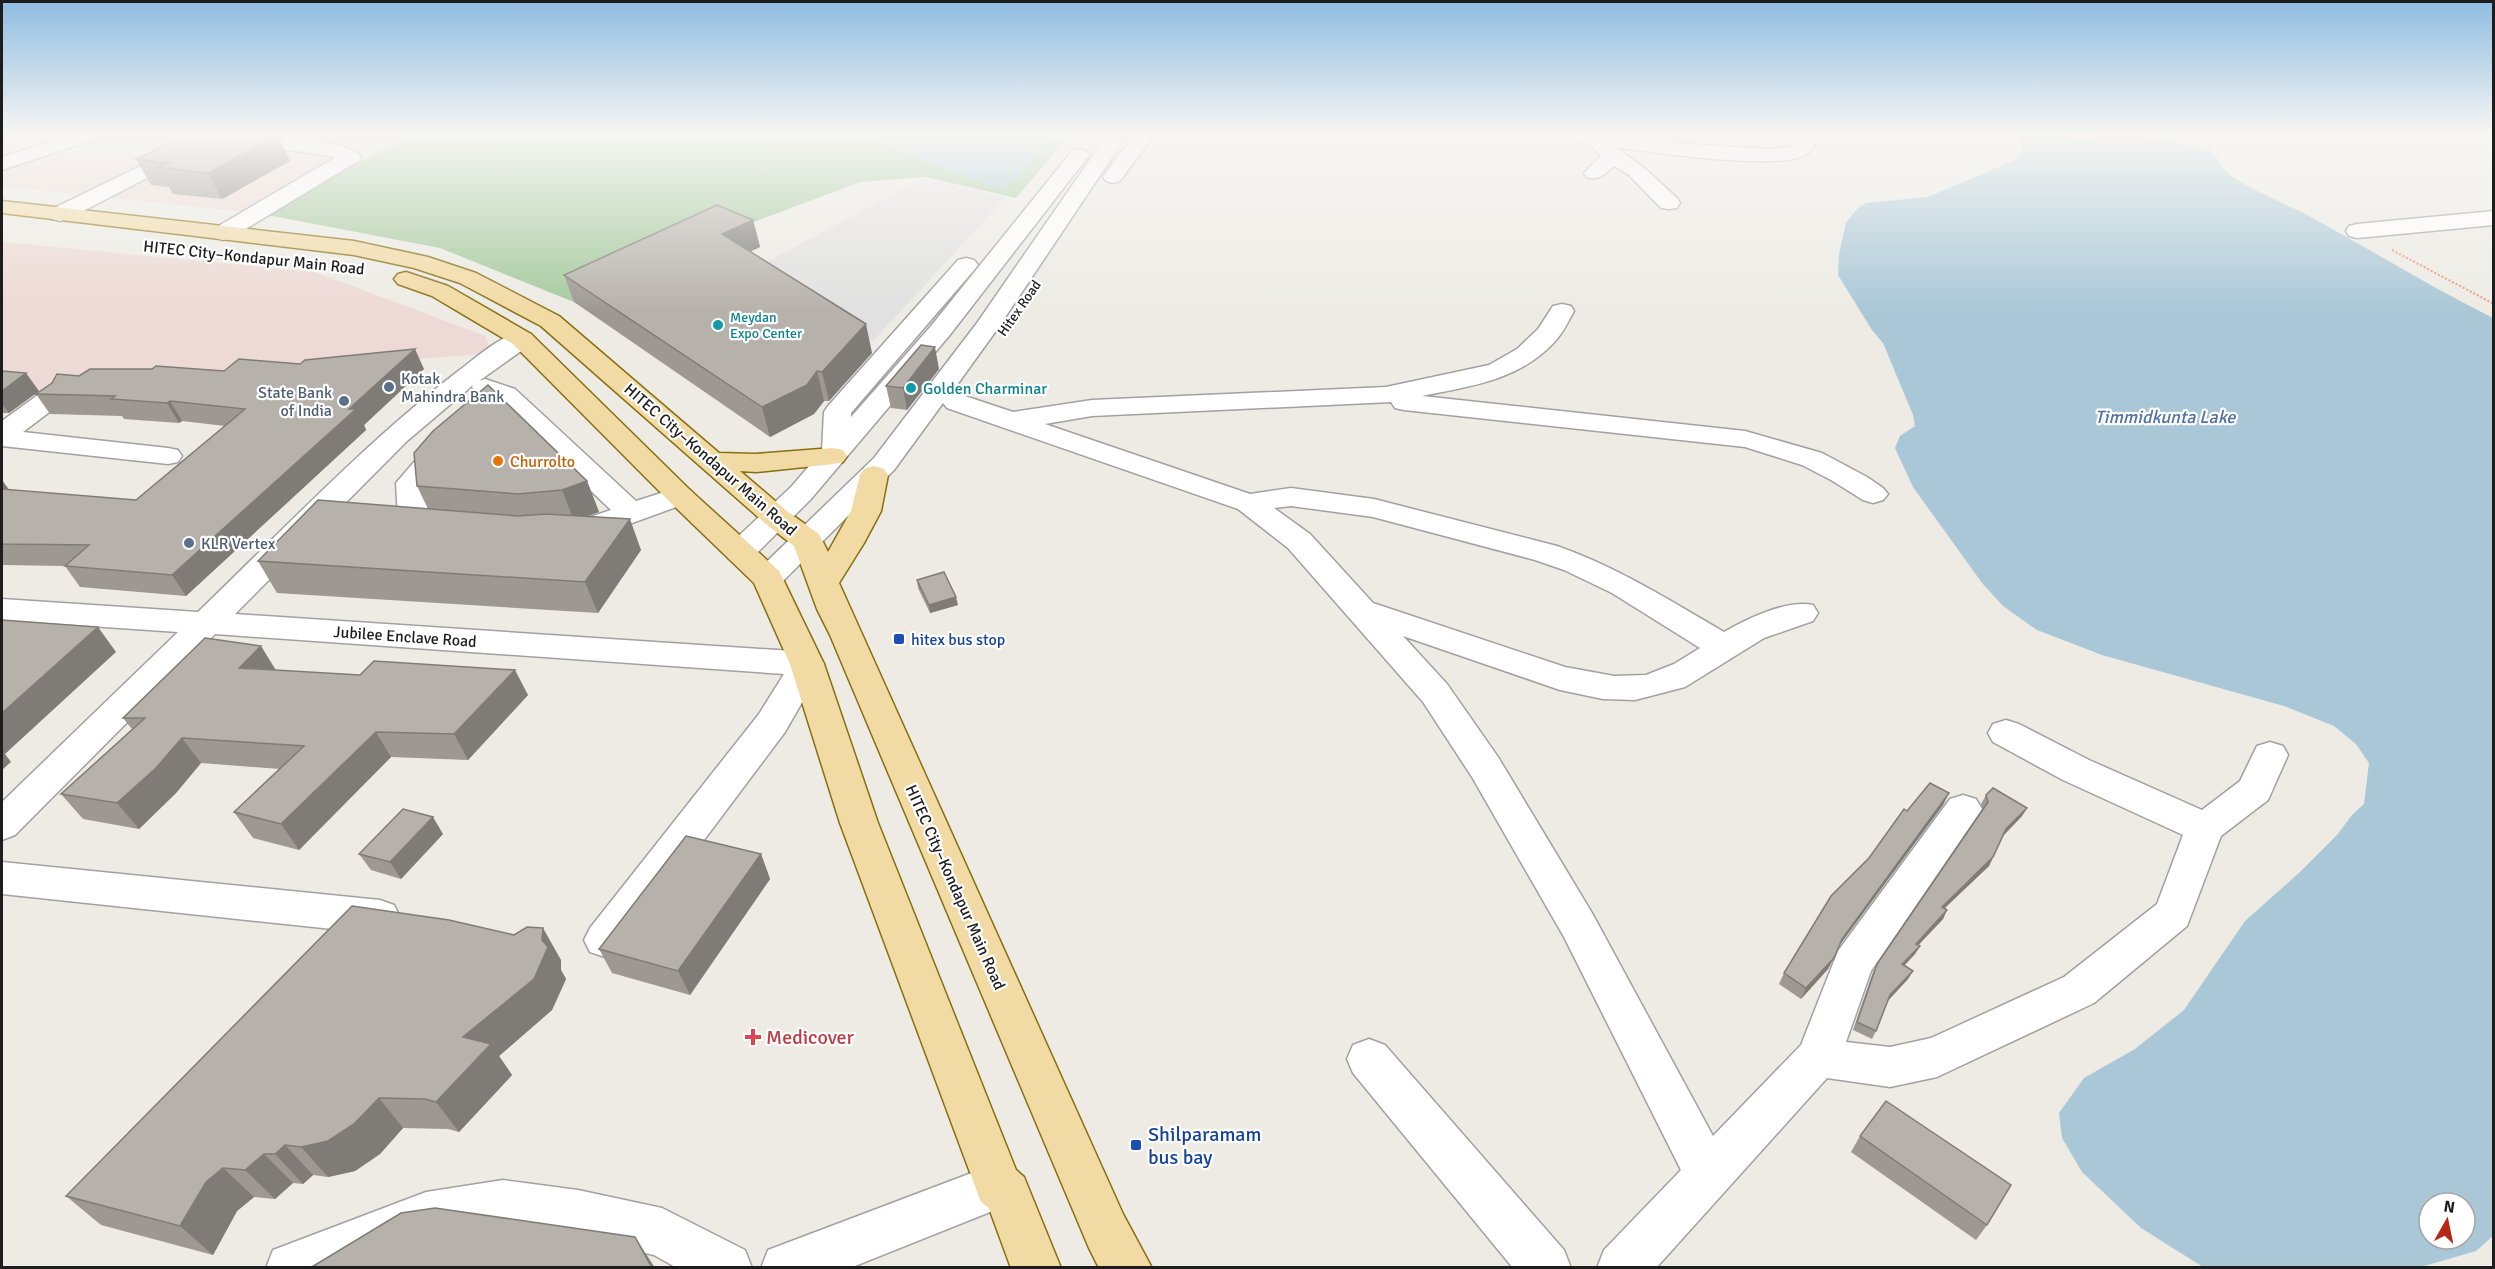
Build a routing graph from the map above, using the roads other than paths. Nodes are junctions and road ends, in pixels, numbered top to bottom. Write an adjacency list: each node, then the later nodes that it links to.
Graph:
1 (98, 194): 10 (street)
2 (288, 194): 14 (street)
3 (1030, 194): 28 (street)
4 (1048, 194): 28 (street, Hitex Road)
5 (1077, 194): 31 (street, Hitex Road)
6 (1101, 194): 24 (street, Hitex Road)
7 (1661, 194): 8 (street)
8 (1669, 202)
9 (2, 207): 10 (main road, HITEC City–Kondapur Main Road)
10 (60, 214): 14 (main road, HITEC City–Kondapur Main Road)
11 (2493, 218): 13 (street)
12 (2, 227): 16 (main road, HITEC City–Kondapur Main Road)
13 (2357, 231)
14 (223, 233): 17 (main road, HITEC City–Kondapur Main Road)
15 (1562, 310): 22 (street)
16 (522, 339): 18 (street); 19 (main road, HITEC City–Kondapur Main Road)
17 (616, 377): 19 (main road); 30 (main road, HITEC City–Kondapur Main Road)
18 (464, 380): 21 (street); 26 (street)
19 (577, 393): 33 (main road, HITEC City–Kondapur Main Road)
20 (55, 395): 25 (street)
21 (506, 395): 27 (street); 35 (street)
22 (1361, 397): 23 (street); 32 (street)
23 (1011, 421): 24 (street); 34 (street)
24 (943, 422): 31 (street, Hitex Road)
25 (2, 436): 29 (street)
26 (387, 445): 27 (street); 44 (street)
27 (435, 454): 37 (street)
28 (834, 454): 30 (main road); 36 (street, Hitex Road)
29 (168, 456)
30 (714, 461): 36 (main road, HITEC City–Kondapur Main Road)
31 (879, 469): 36 (street, Hitex Road); 40 (main road)
32 (1873, 494)
33 (680, 496): 35 (street); 39 (main road, HITEC City–Kondapur Main Road)
34 (1248, 503): 42 (street); 45 (street)
35 (632, 514): 38 (street)
36 (793, 530): 39 (street, Hitex Road); 40 (main road, HITEC City–Kondapur Main Road)
37 (465, 532)
38 (555, 534)
39 (754, 565): 46 (main road, HITEC City–Kondapur Main Road)
40 (824, 583): 63 (main road, HITEC City–Kondapur Main Road)
41 (2, 609): 44 (street, Jubilee Enclave Road)
42 (1362, 610): 45 (street); 57 (street)
43 (1802, 613): 45 (street)
44 (207, 623): 46 (street, Jubilee Enclave Road); 50 (street)
45 (1725, 648)
46 (807, 664): 54 (street); 58 (main road, HITEC City–Kondapur Main Road)
47 (2006, 733): 51 (street)
48 (2270, 755): 51 (street)
49 (1963, 809): 55 (street)
50 (2, 825)
51 (2205, 828): 55 (street)
52 (2, 878): 53 (street)
53 (380, 917)
54 (604, 940)
55 (1818, 1057): 57 (street)
56 (1369, 1059): 64 (street)
57 (1709, 1175): 65 (street)
58 (998, 1186): 61 (street); 62 (main road, HITEC City–Kondapur Main Road)
59 (291, 1268): 60 (street)
60 (727, 1268)
61 (786, 1268)
62 (1036, 1268)
63 (1126, 1268)
64 (1546, 1268)
65 (1622, 1268)

